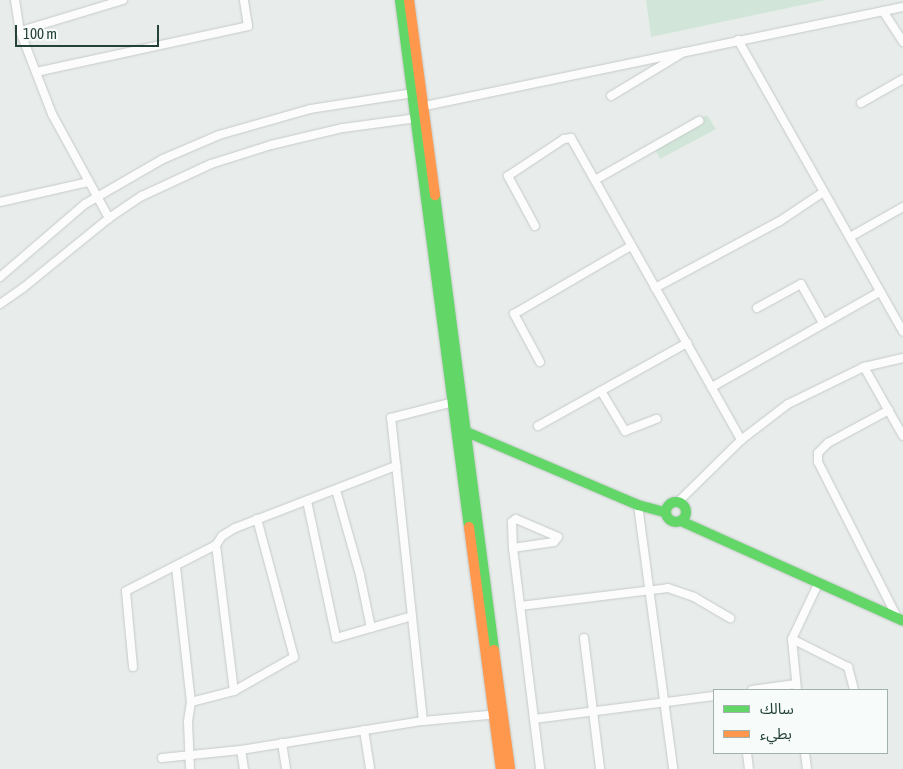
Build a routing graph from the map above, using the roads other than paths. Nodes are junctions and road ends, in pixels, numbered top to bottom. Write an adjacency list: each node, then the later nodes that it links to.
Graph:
1 (15, 0): 8 (street)
2 (123, 0): 8 (street)
3 (244, 0): 12 (street)
4 (400, 0): 14 (main road)
5 (409, 0): 17 (main road)
6 (903, 7): 7 (street)
7 (883, 12): 9 (street); 10 (street)
8 (20, 31): 12 (street)
9 (738, 40): 11 (street); 21 (street)
10 (903, 42)
11 (687, 50): 15 (street); 17 (street)
12 (36, 72): 20 (street)
13 (903, 79): 16 (street)
14 (413, 92): 17 (main road); 22 (street)
15 (611, 96)
16 (861, 103)
17 (418, 111): 25 (street); 34 (main road)
18 (699, 121): 19 (street)
19 (595, 180): 26 (street); 28 (street)
20 (88, 182): 22 (street); 23 (street)
21 (822, 193): 27 (street); 30 (street)
22 (98, 198): 25 (street); 29 (street)
23 (0, 202)
24 (903, 208): 27 (street)
25 (109, 218): 32 (street)
26 (535, 226)
27 (850, 237): 31 (street)
28 (631, 246): 30 (street); 39 (street)
29 (0, 277)
30 (656, 288): 37 (street)
31 (879, 292): 35 (street); 36 (street)
32 (0, 304)
33 (757, 308): 35 (street)
34 (447, 321): 43 (main road); 47 (main road)
35 (823, 323): 41 (street)
36 (903, 332)
37 (687, 343): 41 (street); 42 (street)
38 (903, 358): 40 (street)
39 (540, 362)
40 (864, 367): 44 (street); 49 (street)
41 (712, 386): 49 (street)
42 (601, 391): 45 (street); 46 (street)
43 (454, 402): 47 (main road); 50 (street)
44 (889, 410): 48 (street); 66 (street)
45 (656, 419)
46 (538, 426)
47 (462, 430): 54 (main road); 79 (main road)
48 (903, 436)
49 (742, 440): 53 (street)
50 (396, 466): 51 (street); 64 (street)
51 (336, 490): 52 (street); 67 (street)
52 (307, 501): 56 (street); 67 (street)
53 (678, 502): 55 (main road); 57 (main road)
54 (638, 505): 55 (main road); 62 (street)
55 (665, 512): 57 (main road)
56 (258, 519): 58 (street); 74 (street)
57 (681, 521): 61 (main road)
58 (216, 545): 60 (street); 74 (street)
59 (513, 548): 59 (street); 63 (street)
60 (176, 567): 70 (street); 76 (street)
61 (818, 584): 66 (main road); 69 (street)
62 (650, 590): 63 (street); 65 (street); 77 (street)
63 (520, 606): 80 (street)
64 (412, 616): 67 (street); 81 (street)
65 (730, 618)
66 (900, 620)
67 (371, 628)
68 (584, 638): 78 (street)
69 (792, 639): 71 (street); 73 (street)
70 (133, 667)
71 (796, 687): 72 (street)
72 (767, 689)
73 (854, 689)
74 (234, 691): 76 (street)
75 (713, 696): 77 (street)
76 (191, 702): 87 (street)
77 (665, 704): 78 (street); 97 (street)
78 (593, 711): 80 (street); 96 (street)
79 (498, 714): 81 (street); 93 (main road); 94 (main road)
80 (534, 719): 95 (street)
81 (423, 721): 82 (street)
82 (364, 730): 83 (street); 92 (street)
83 (282, 742): 84 (street); 91 (street)
84 (241, 750): 87 (street); 90 (street)
85 (747, 754): 98 (street)
86 (805, 754): 99 (street)
87 (189, 755): 88 (street); 89 (street)
88 (162, 758)
89 (190, 769)
90 (244, 769)
91 (286, 769)
92 (370, 769)
93 (501, 769)
94 (510, 769)
95 (540, 769)
96 (600, 769)
97 (672, 769)
98 (749, 769)
99 (808, 769)

